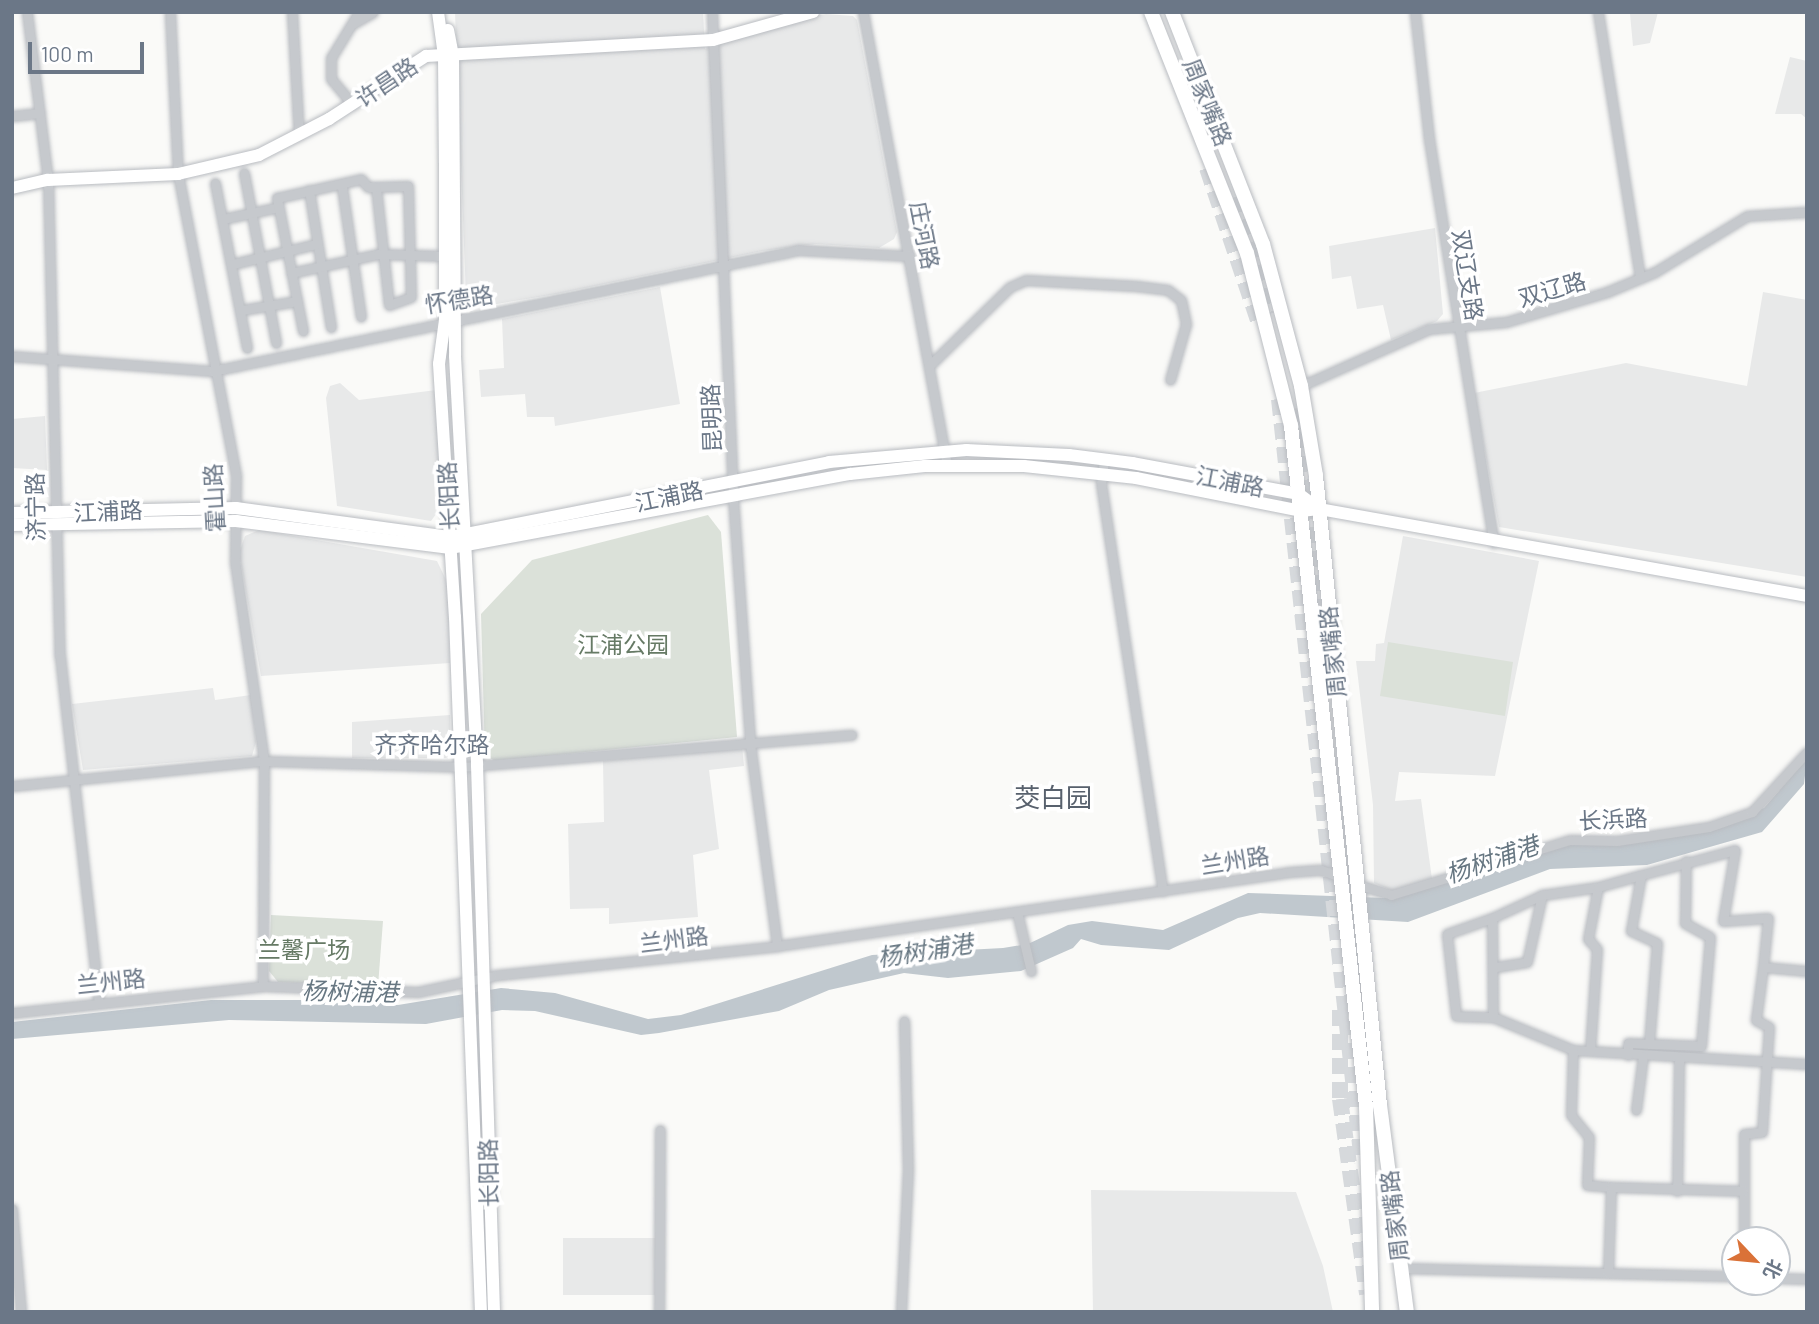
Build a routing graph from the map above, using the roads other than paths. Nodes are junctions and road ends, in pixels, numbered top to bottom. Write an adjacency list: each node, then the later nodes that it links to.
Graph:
1 (27, 12): 19 (street, 济宁路)
2 (170, 12): 23 (street, 霍山路)
3 (292, 12): 21 (street)
4 (359, 12): 15 (street)
5 (373, 12): 15 (street)
6 (438, 12): 17 (main road, 长阳路)
7 (446, 12): 17 (main road, 长阳路)
8 (712, 12): 16 (street, 昆明路)
9 (813, 12): 16 (main road, 许昌路)
10 (863, 12): 39 (street, 庄河路)
11 (1151, 12): 67 (main road, 周家嘴路)
12 (1171, 12): 62 (main road, 周家嘴路)
13 (1415, 12): 53 (street, 双辽支路)
14 (1598, 12): 46 (street)
15 (353, 24): 18 (street)
16 (713, 40): 17 (main road, 许昌路); 43 (street, 昆明路)
17 (449, 56): 18 (main road, 许昌路); 38 (main road, 长阳路); 51 (main road, 长阳路)
18 (353, 105): 21 (main road, 许昌路)
19 (40, 113): 20 (street); 24 (street, 济宁路)
20 (12, 117)
21 (299, 136): 23 (main road, 许昌路)
22 (244, 173): 31 (street)
23 (178, 174): 24 (main road, 许昌路); 60 (street, 霍山路)
24 (48, 180): 28 (main road, 许昌路); 58 (street, 济宁路)
25 (215, 183): 33 (street)
26 (342, 187): 27 (street); 29 (street); 41 (street)
27 (376, 187): 36 (street); 37 (street)
28 (12, 188)
29 (309, 190): 30 (street); 34 (street)
30 (279, 207): 31 (street); 35 (street)
31 (252, 212): 33 (street); 40 (street)
32 (1807, 212): 46 (street, 双辽路)
33 (223, 219): 42 (street)
34 (316, 244): 35 (street); 44 (street)
35 (287, 251): 40 (street); 45 (street)
36 (380, 254): 37 (street); 37 (street); 41 (street)
37 (409, 254): 38 (street)
38 (445, 256): 51 (main road, 长阳路)
39 (910, 256): 43 (street, 怀德路); 59 (street, 庄河路)
40 (260, 258): 42 (street); 48 (street)
41 (349, 260): 44 (street); 50 (street)
42 (233, 264): 49 (street)
43 (725, 264): 51 (street, 怀德路); 66 (street, 昆明路)
44 (319, 266): 45 (street); 52 (street)
45 (291, 273): 47 (street)
46 (1640, 278): 53 (street, 双辽路)
47 (297, 301): 48 (street); 54 (street)
48 (269, 306): 49 (street); 55 (street)
49 (242, 310): 56 (street)
50 (361, 317)
51 (451, 318): 60 (street, 怀德路); 75 (main road, 长阳路); 76 (main road, 长阳路)
52 (331, 327)
53 (1457, 328): 62 (street, 双辽路); 77 (street, 双辽支路)
54 (303, 331)
55 (276, 343)
56 (247, 348)
57 (12, 356): 58 (street, 怀德路)
58 (52, 359): 60 (street, 怀德路); 73 (street, 济宁路)
59 (929, 366): 61 (street); 63 (street, 庄河路)
60 (213, 371): 72 (street, 霍山路)
61 (1170, 380)
62 (1301, 386): 69 (main road, 周家嘴路)
63 (944, 450): 64 (street, 庄河路); 65 (main road, 江浦路); 66 (main road, 江浦路)
64 (947, 466): 65 (main road, 江浦路); 68 (main road, 江浦路)
65 (1103, 466): 67 (main road, 江浦路); 70 (main road, 江浦路); 91 (street)
66 (733, 482): 68 (street, 昆明路); 75 (main road, 江浦路)
67 (1299, 494): 69 (main road, 江浦路); 70 (main road, 周家嘴路)
68 (733, 497): 75 (main road, 江浦路); 80 (street, 昆明路)
69 (1319, 509): 70 (main road, 江浦路); 77 (main road, 江浦路); 92 (main road, 周家嘴路)
70 (1301, 511): 88 (main road, 周家嘴路)
71 (12, 513): 73 (main road, 江浦路)
72 (236, 515): 73 (main road, 江浦路); 76 (main road, 江浦路); 82 (street, 霍山路)
73 (54, 519): 74 (main road, 江浦路); 85 (street, 济宁路)
74 (12, 525)
75 (466, 541): 76 (main road, 江浦路); 83 (main road, 长阳路)
76 (451, 543): 84 (main road, 长阳路)
77 (1494, 543): 78 (main road, 江浦路)
78 (1807, 596)
79 (852, 735): 80 (street, 齐齐哈尔路)
80 (750, 743): 83 (street, 齐齐哈尔路); 96 (street, 昆明路)
81 (1807, 752): 92 (street, 长浜路)
82 (264, 761): 84 (street, 齐齐哈尔路); 85 (street, 齐齐哈尔路); 103 (street, 霍山路)
83 (477, 765): 84 (street, 齐齐哈尔路); 101 (main road, 长阳路)
84 (461, 767): 102 (main road, 长阳路)
85 (73, 779): 86 (street, 齐齐哈尔路); 104 (street, 济宁路)
86 (12, 786)
87 (1686, 861): 89 (street); 98 (street); 108 (street)
88 (1338, 876): 91 (street, 兰州路); 92 (street, 长浜路); 127 (main road, 周家嘴路)
89 (1641, 876): 90 (street); 108 (street)
90 (1598, 887): 93 (street); 110 (street)
91 (1163, 891): 94 (street, 兰州路)
92 (1359, 891): 123 (main road, 周家嘴路)
93 (1542, 895): 95 (street); 97 (street)
94 (1017, 912): 96 (street, 兰州路); 99 (street)
95 (1492, 918): 97 (street); 106 (street)
96 (777, 946): 101 (street, 兰州路)
97 (1496, 967): 106 (street)
98 (1763, 967): 100 (street); 114 (street)
99 (1031, 971)
100 (1807, 971)
101 (485, 977): 102 (street, 兰州路); 130 (main road, 长阳路)
102 (470, 980): 103 (street, 兰州路); 129 (main road, 长阳路)
103 (263, 986): 104 (street, 兰州路)
104 (99, 1000): 105 (street, 兰州路)
105 (12, 1013)
106 (1493, 1017): 109 (street)
107 (904, 1021): 132 (street)
108 (1649, 1044): 111 (street)
109 (1573, 1050): 110 (street); 118 (street)
110 (1590, 1051): 111 (street)
111 (1628, 1055): 112 (street)
112 (1643, 1056): 113 (street); 116 (street)
113 (1679, 1058): 114 (street); 119 (street)
114 (1766, 1063): 115 (street); 120 (street)
115 (1807, 1064)
116 (1636, 1110)
117 (660, 1130): 131 (street)
118 (1611, 1187): 119 (street); 124 (street)
119 (1677, 1191): 120 (street)
120 (1743, 1191): 122 (street)
121 (12, 1209): 128 (street)
122 (1744, 1226)
123 (1400, 1268): 124 (street); 126 (main road, 周家嘴路)
124 (1608, 1273): 125 (street)
125 (1721, 1276)
126 (1403, 1291): 133 (main road); 134 (main road, 周家嘴路)
127 (1374, 1307)
128 (21, 1312)
129 (481, 1312)
130 (494, 1312)
131 (659, 1312)
132 (901, 1312)
133 (1401, 1312)
134 (1408, 1312)

